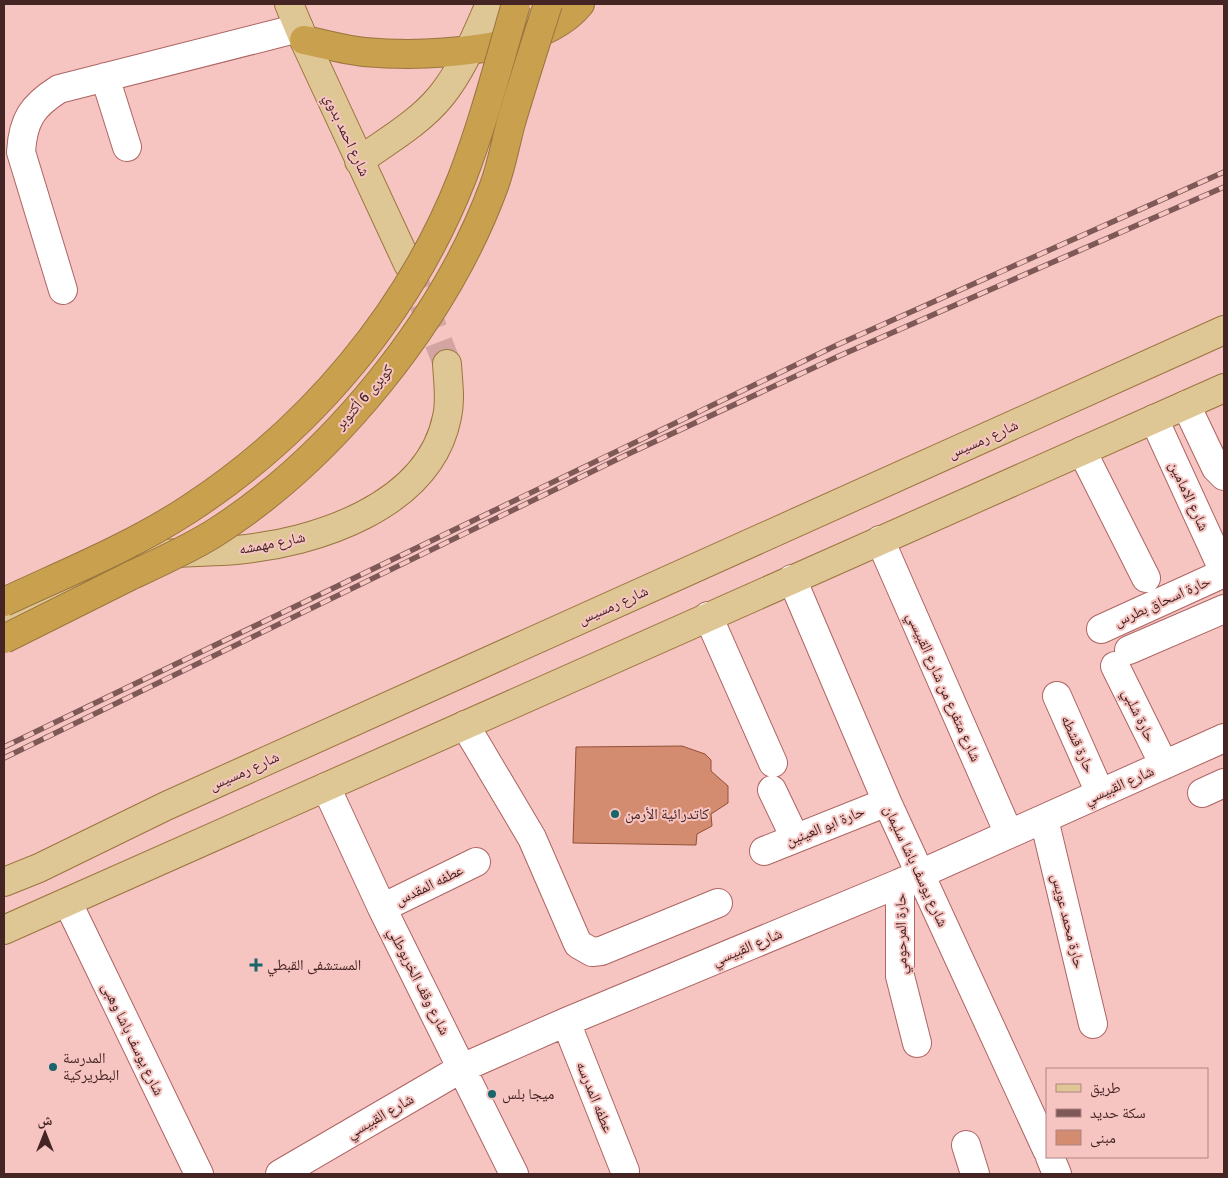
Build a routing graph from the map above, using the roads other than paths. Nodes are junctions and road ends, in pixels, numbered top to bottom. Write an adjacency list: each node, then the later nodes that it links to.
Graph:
1 (490, 4): 7 (main road)
2 (516, 4): 24 (highway, كوبرى 6 أكتوبر, bridge)
3 (535, 4): 28 (highway)
4 (548, 4): 30 (highway, كوبرى 6 أكتوبر, bridge)
5 (580, 4): 7 (highway)
6 (297, 24): 7 (highway); 8 (street); 10 (main road, شارع احمد بدوي)
7 (469, 50): 10 (main road)
8 (105, 77): 9 (street); 12 (street)
9 (126, 147)
10 (359, 161): 11 (main road, شارع احمد بدوي)
11 (408, 264)
12 (62, 290)
13 (1224, 330): 44 (main road, شارع رمسيس)
14 (447, 364): 27 (main road, شارع مهمشه)
15 (1224, 388): 16 (main road)
16 (1186, 405): 17 (main road); 19 (street)
17 (1154, 419): 18 (main road); 21 (street, شارع الامامين)
18 (1082, 451): 20 (main road); 22 (street)
19 (1224, 476)
20 (880, 540): 23 (main road); 39 (street, شارع متفرع من شارع القبيسي)
21 (1224, 573): 29 (street, حارة اسحاق بطرس)
22 (1146, 578)
23 (792, 579): 26 (main road); 37 (street, شارع يوسف باشا سليمان)
24 (4, 602)
25 (1224, 609): 34 (street, حارة شلبي)
26 (708, 616): 32 (main road); 40 (street)
27 (4, 618)
28 (4, 627)
29 (1101, 629)
30 (4, 639)
31 (1057, 696): 36 (street, حارة قشطه)
32 (465, 725): 35 (main road); 46 (street)
33 (1224, 738): 34 (street, شارع القبيسي)
34 (1164, 765): 36 (street, شارع القبيسي)
35 (326, 787): 45 (main road); 47 (street, شارع وقف الخربوطلي)
36 (1100, 793): 38 (street, شارع القبيسي)
37 (887, 802): 40 (street, حارة ابو العينين); 43 (street, شارع يوسف باشا سليمان)
38 (1044, 819): 39 (street, شارع القبيسي); 50 (street, حارة محمد عويس)
39 (1009, 834): 43 (street, شارع القبيسي)
40 (795, 838): 41 (street, حارة ابو العينين)
41 (764, 851)
42 (476, 862): 47 (street, عطفه المقدس)
43 (910, 878): 49 (street, شارع القبيسي); 51 (street, حارة المرحومي); 54 (street, شارع يوسف باشا سليمان)
44 (4, 882)
45 (68, 903): 48 (main road); 57 (street, شارع يوسف باشا وهبى)
46 (718, 903)
47 (382, 908): 52 (street, شارع وقف الخربوطلي)
48 (4, 930)
49 (566, 1022): 52 (street, شارع القبيسي); 56 (street, عطفه المدرسه)
50 (1093, 1024)
51 (916, 1043)
52 (462, 1068): 58 (street, شارع القبيسي); 59 (street, شارع وقف الخربوطلي)
53 (966, 1145): 60 (street)
54 (1046, 1148)
55 (1050, 1158): 61 (street)
56 (625, 1171)
57 (199, 1174)
58 (280, 1174)
59 (514, 1174)
60 (975, 1174)
61 (1058, 1174)

